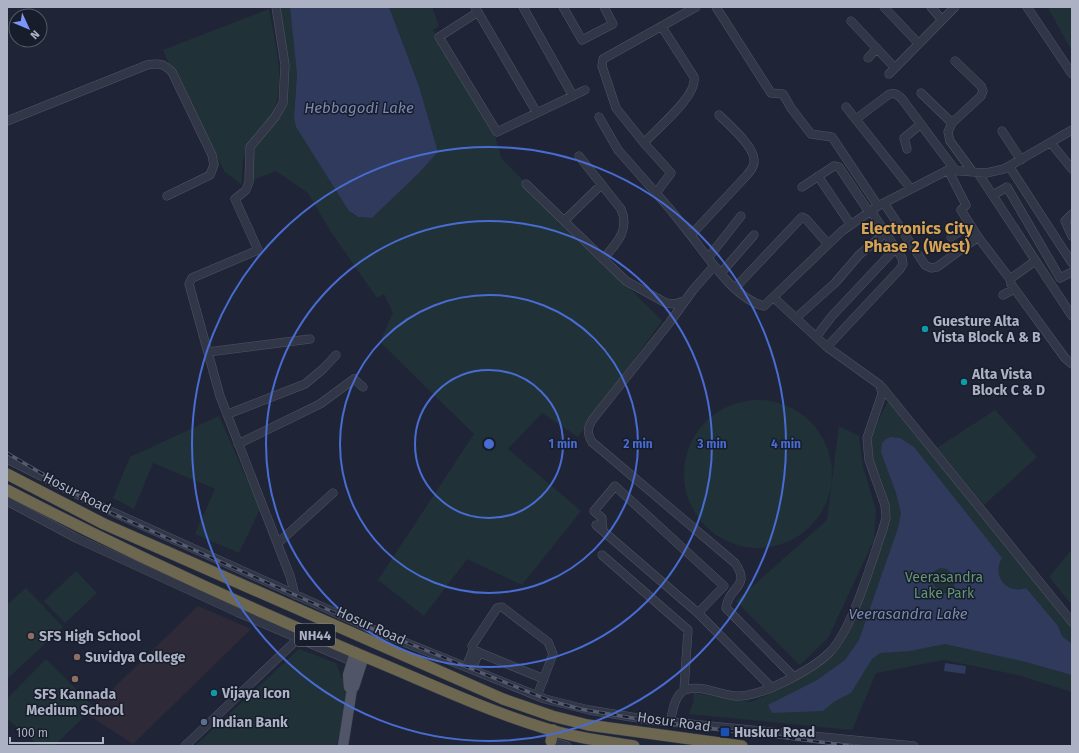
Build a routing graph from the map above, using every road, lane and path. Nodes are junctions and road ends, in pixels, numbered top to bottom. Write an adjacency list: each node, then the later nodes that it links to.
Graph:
1 (276, 7): 82 (street)
2 (523, 7): 22 (street)
3 (563, 7): 4 (street)
4 (604, 7)
5 (696, 7): 14 (street)
6 (716, 7): 50 (street)
7 (884, 7): 15 (street)
8 (931, 7): 12 (street)
9 (956, 7): 12 (street)
10 (1027, 7): 19 (street)
11 (476, 9): 24 (street); 24 (street)
12 (942, 20): 15 (street)
13 (851, 21): 16 (street)
14 (662, 27): 33 (street); 33 (street)
15 (918, 44): 16 (street)
16 (877, 48): 17 (street)
17 (868, 58)
18 (955, 61): 29 (street)
19 (1072, 74)
20 (585, 90): 22 (street)
21 (921, 93): 29 (street)
22 (573, 96): 24 (street)
23 (846, 108): 27 (street)
24 (537, 113)
25 (719, 116): 57 (street)
26 (599, 117): 47 (street)
27 (856, 119): 30 (street); 46 (street)
28 (7, 121): 49 (street)
29 (952, 123): 41 (street)
30 (921, 124): 35 (street); 40 (street)
31 (1072, 130): 34 (street)
32 (1002, 131): 37 (street)
33 (644, 143): 47 (street)
34 (1051, 143): 37 (street); 39 (street)
35 (907, 149)
36 (579, 156): 44 (street)
37 (1021, 160): 38 (street)
38 (1009, 166): 41 (street); 67 (street)
39 (1072, 169)
40 (951, 170): 41 (street); 46 (street); 55 (street)
41 (975, 172): 48 (street)
42 (818, 176): 45 (street); 50 (street); 54 (street)
43 (526, 184): 53 (street)
44 (601, 185): 53 (street); 65 (street)
45 (802, 187)
46 (911, 189): 50 (street)
47 (656, 193): 57 (street)
48 (993, 195): 66 (street); 69 (street)
49 (167, 196)
50 (876, 208): 54 (street); 56 (street); 61 (street)
51 (1072, 214): 59 (street)
52 (741, 216): 64 (street)
53 (564, 221): 65 (street)
54 (850, 225): 62 (street)
55 (970, 225): 60 (street); 61 (street)
56 (885, 233): 63 (street); 78 (street)
57 (691, 235): 64 (street)
58 (754, 235): 70 (street)
59 (1072, 236)
60 (951, 237)
61 (978, 237): 71 (street)
62 (828, 244): 72 (street); 75 (street)
63 (895, 249): 79 (street); 81 (street)
64 (708, 258): 68 (street)
65 (603, 259): 76 (street)
66 (1036, 261): 71 (street); 77 (street)
67 (1072, 263)
68 (714, 266): 70 (street); 76 (street)
69 (1072, 272)
70 (721, 273): 72 (street)
71 (1010, 279): 73 (street)
72 (735, 288): 75 (street)
73 (1014, 289): 74 (street); 84 (street)
74 (1003, 295)
75 (774, 298): 78 (street)
76 (686, 300): 106 (street)
77 (1072, 316)
78 (796, 318): 79 (street)
79 (816, 337): 81 (street)
80 (310, 339): 82 (street)
81 (827, 347): 85 (street)
82 (208, 352): 87 (street)
83 (336, 355): 87 (street)
84 (1072, 364)
85 (880, 384): 101 (street); 106 (street)
86 (363, 387): 88 (street)
87 (228, 414): 88 (street)
88 (238, 444): 96 (street)
89 (7, 459): 98 (street)
90 (7, 474): 117 (highway, Hosur Road / NH44)
91 (7, 490): 99 (highway, Hosur Road / NH44)
92 (333, 493): 96 (street)
93 (7, 502): 99 (street)
94 (596, 525): 95 (street)
95 (603, 531): 100 (street); 100 (street)
96 (278, 543): 98 (street)
97 (602, 555): 109 (street)
98 (296, 594): 105 (street)
99 (228, 602): 102 (highway, Hosur Road / NH44)
100 (698, 613): 108 (street)
101 (1072, 622)
102 (301, 635): 104 (highway, Hosur Road / NH44); 113 (street)
103 (476, 651): 105 (street); 107 (street); 107 (street)
104 (358, 659): 112 (highway, Hosur Road / NH44); 114 (main road)
105 (469, 668): 110 (street)
106 (793, 676): 108 (street)
107 (544, 679): 110 (street)
108 (772, 688): 109 (street)
109 (684, 690): 111 (street)
110 (538, 696): 111 (street)
111 (670, 722): 118 (street)
112 (552, 736): 115 (street); 116 (highway, Hosur Road / NH44)
113 (186, 746)
114 (342, 746)
115 (567, 746)
116 (634, 746)
117 (742, 746)
118 (914, 746)

